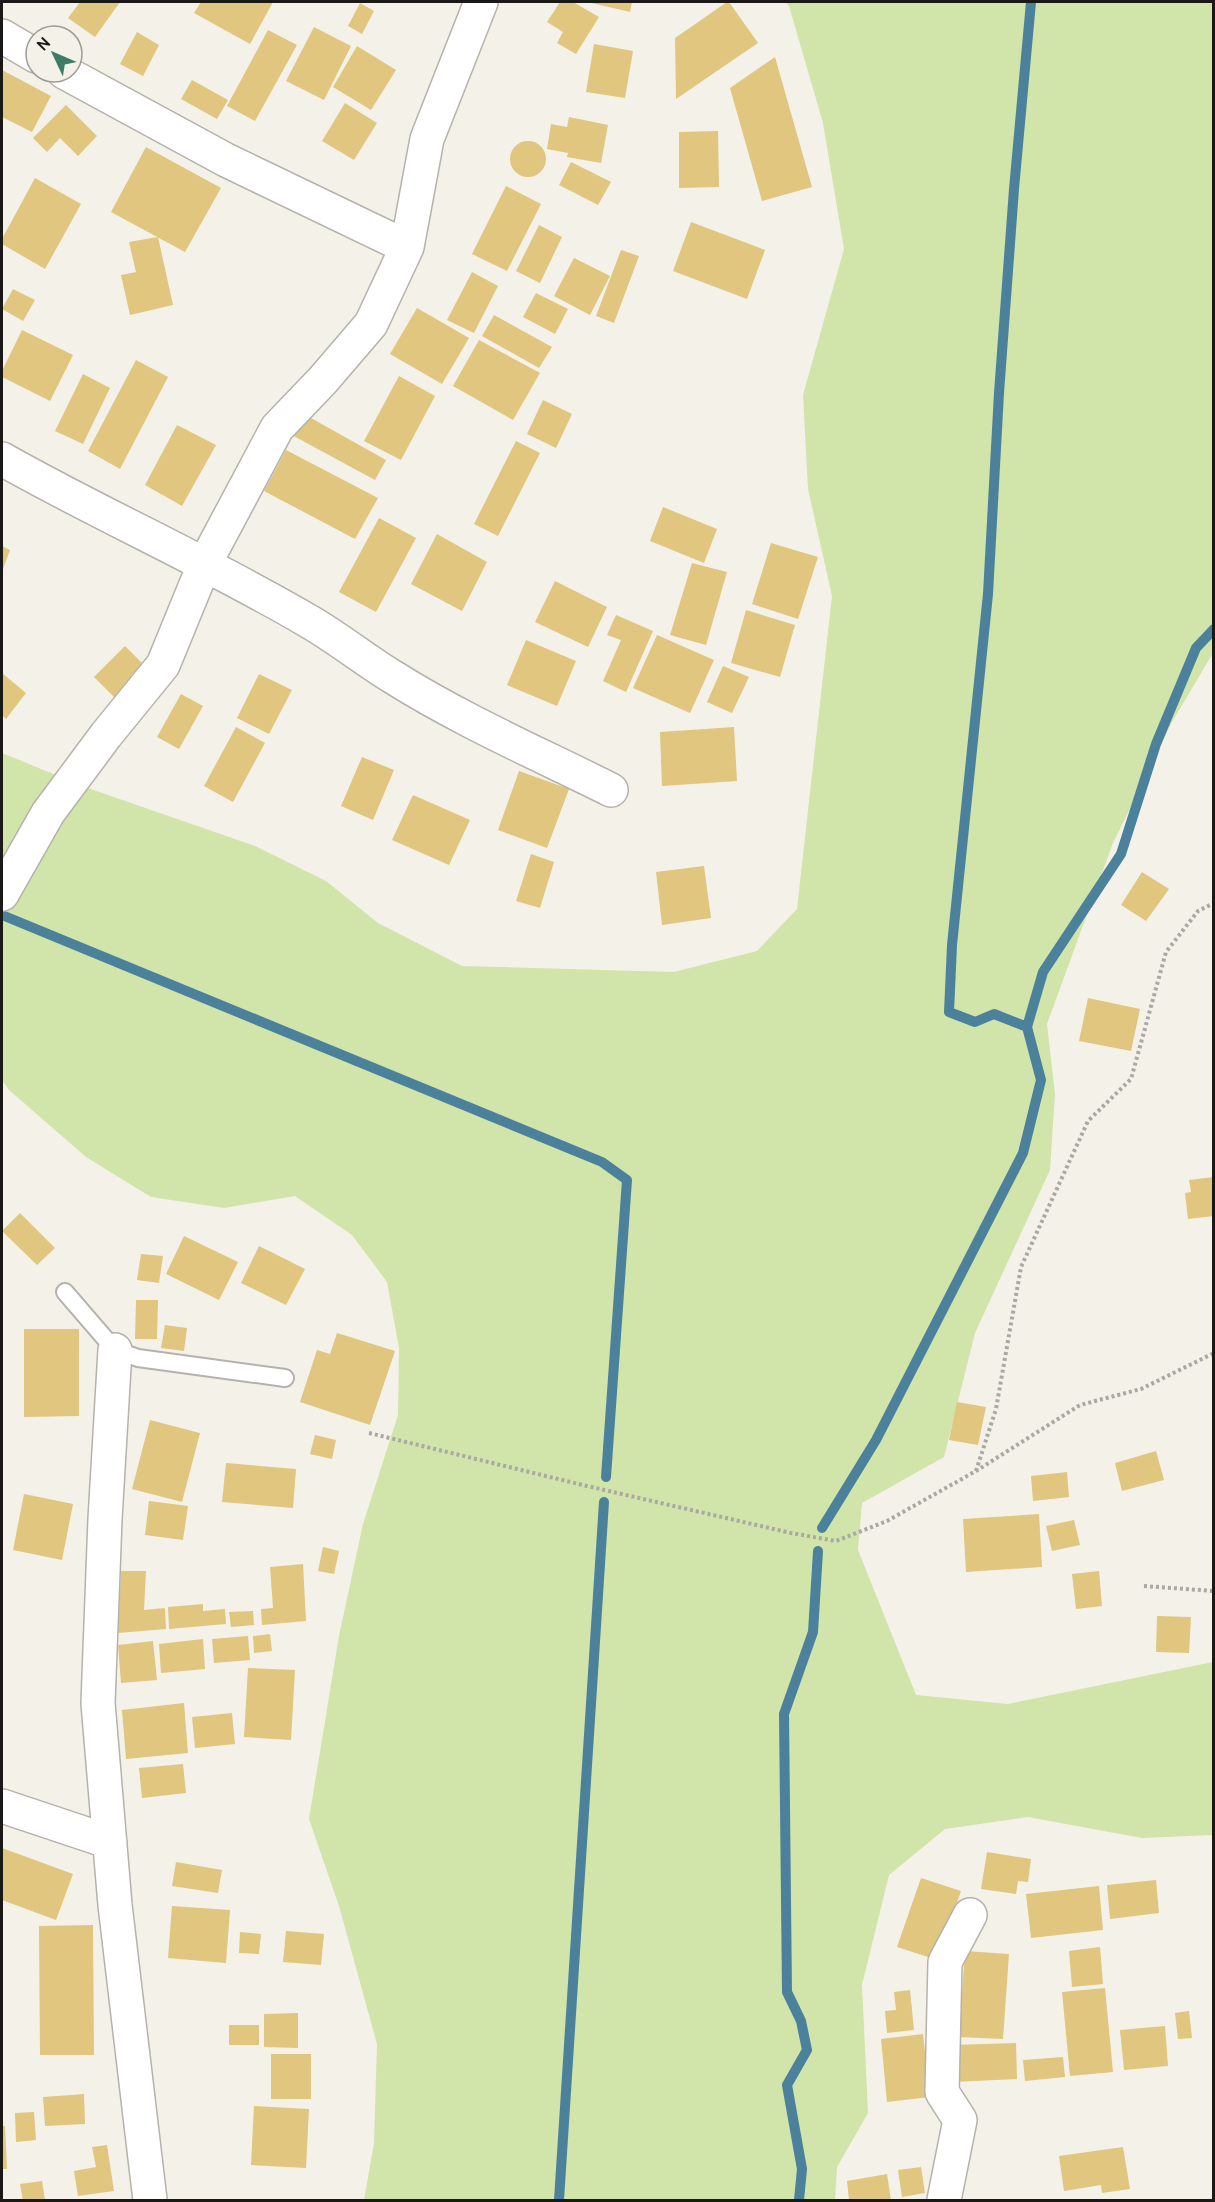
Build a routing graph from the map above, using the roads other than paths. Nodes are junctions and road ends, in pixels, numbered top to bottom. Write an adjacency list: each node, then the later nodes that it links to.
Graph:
1 (482, 2): 5 (street)
2 (2, 36): 3 (street)
3 (24, 49)
4 (84, 83): 5 (street)
5 (407, 247): 7 (street)
6 (2, 459): 7 (street)
7 (204, 565): 8 (street); 9 (street)
8 (611, 790)
9 (2, 894)
10 (65, 1292): 11 (lane)
11 (115, 1350): 12 (lane); 14 (street)
12 (285, 1378)
13 (2, 1806): 14 (street)
14 (110, 1842): 16 (street)
15 (970, 1915): 17 (street)
16 (150, 2200)
17 (944, 2200)

